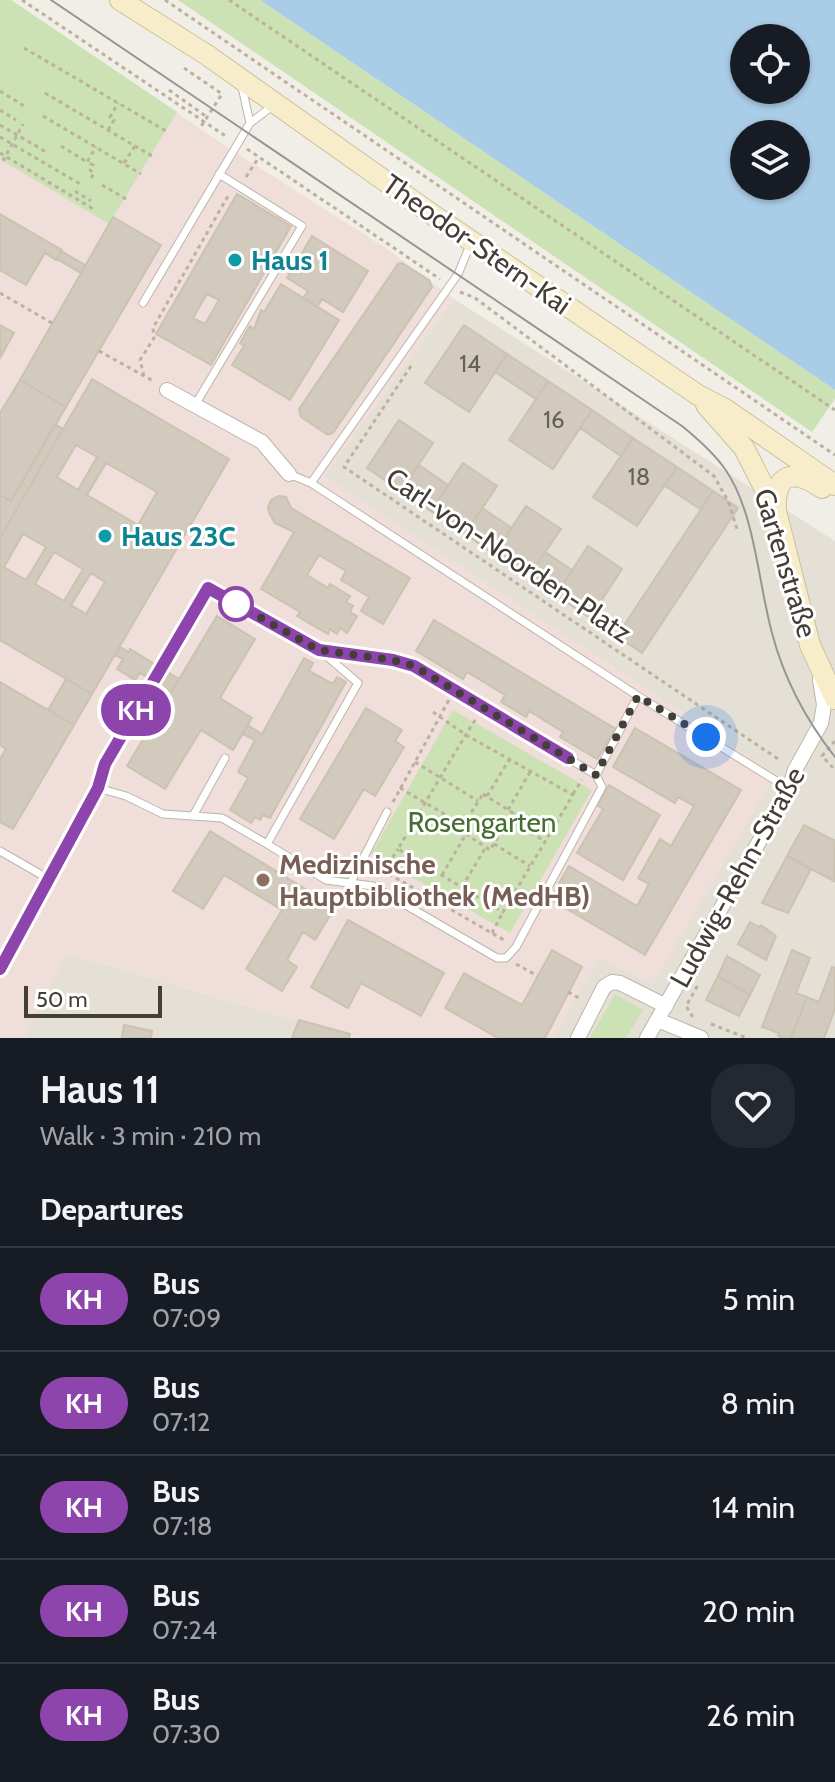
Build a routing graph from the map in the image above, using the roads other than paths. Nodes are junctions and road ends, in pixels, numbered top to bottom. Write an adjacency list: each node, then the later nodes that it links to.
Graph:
1 (120, 0): 2 (main road, Theodor-Stern-Kai)
2 (239, 78): 3 (main road, Theodor-Stern-Kai); 4 (lane)
3 (276, 103): 4 (lane); 6 (main road, Theodor-Stern-Kai)
4 (250, 123): 5 (lane)
5 (219, 174): 7 (lane); 10 (lane)
6 (472, 241): 9 (main road, Theodor-Stern-Kai); 12 (lane)
7 (143, 303)
8 (167, 390): 10 (street)
9 (698, 395): 13 (main road, Theodor-Stern-Kai); 15 (main road, Gartenstraße)
10 (195, 405): 11 (street)
11 (289, 474): 12 (lane)
12 (311, 483): 20 (lane)
13 (835, 485)
14 (835, 497): 15 (main road)
15 (776, 511): 18 (main road, Gartenstraße)
16 (319, 650): 17 (lane); 23 (lane); 28 (lane)
17 (161, 668)
18 (818, 668): 21 (main road, Gartenstraße); 25 (street, Ludwig-Rehn-Straße)
19 (153, 681): 24 (lane)
20 (638, 696): 23 (lane); 25 (lane)
21 (835, 699)
22 (225, 758): 27 (lane)
23 (596, 775): 31 (lane)
24 (98, 788): 27 (lane); 30 (lane)
25 (789, 789): 33 (street, Ludwig-Rehn-Straße)
26 (387, 812): 31 (lane)
27 (193, 816): 28 (lane)
28 (267, 844): 31 (lane)
29 (0, 851): 30 (lane)
30 (47, 878): 32 (lane)
31 (351, 882)
32 (0, 969)
33 (666, 1006): 34 (street, Ludwig-Rehn-Straße); 35 (street)
34 (658, 1020): 36 (street, Ludwig-Rehn-Straße); 37 (street)
35 (578, 1038)
36 (647, 1038)
37 (701, 1038)

